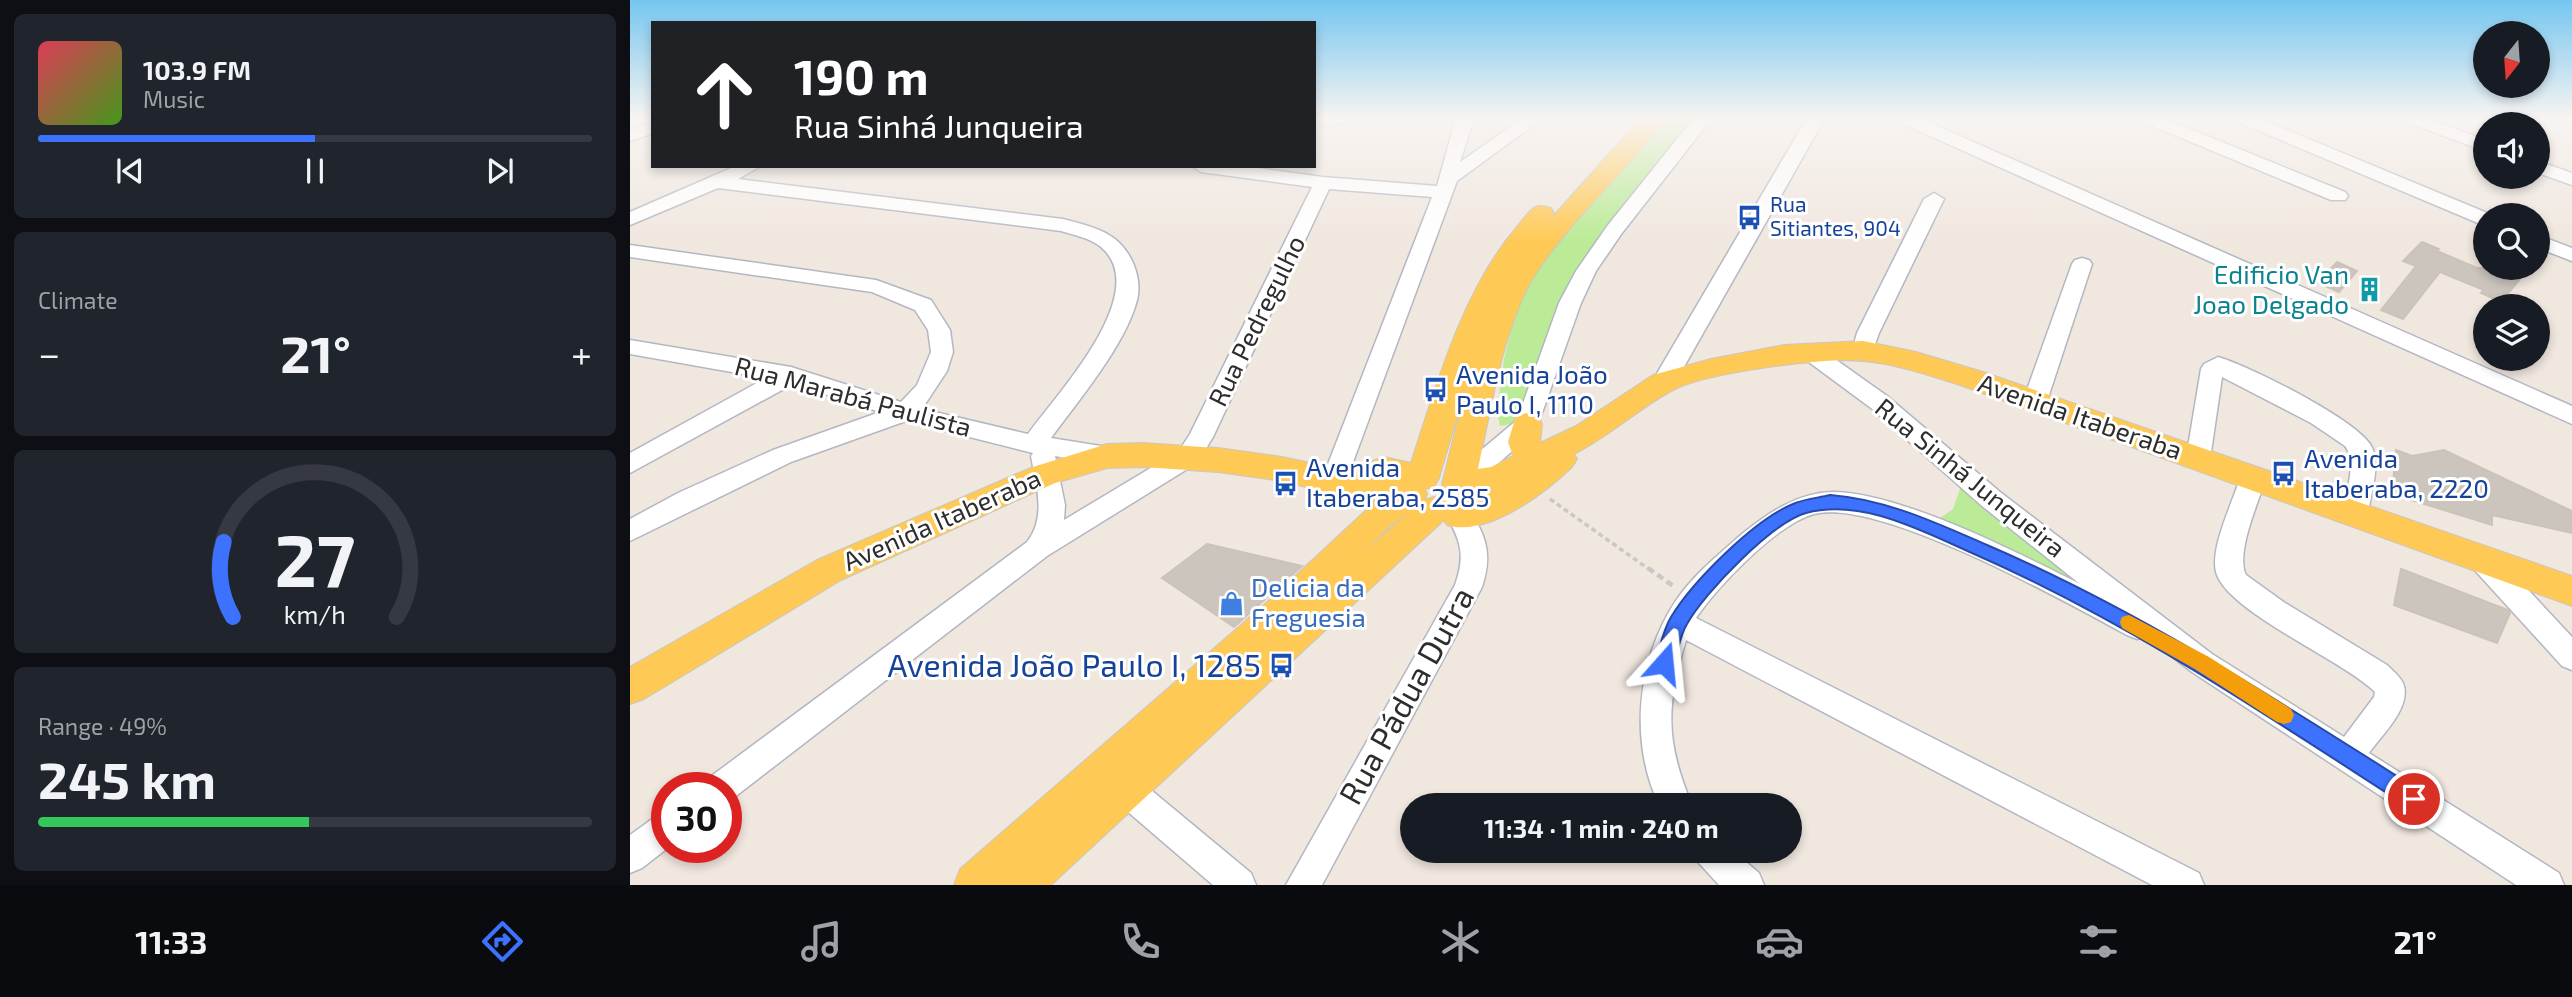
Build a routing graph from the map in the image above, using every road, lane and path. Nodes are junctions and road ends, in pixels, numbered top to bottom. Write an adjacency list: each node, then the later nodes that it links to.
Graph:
1 (1452, 159): 16 (street)
2 (1480, 159): 16 (street)
3 (1593, 159): 41 (main road)
4 (1617, 159): 41 (main road)
5 (1670, 159): 33 (street)
6 (1792, 159): 29 (street)
7 (1997, 159): 32 (street)
8 (2248, 159): 17 (street)
9 (2354, 159): 19 (street)
10 (747, 168): 14 (street)
11 (1215, 168): 15 (street)
12 (2550, 172): 13 (street)
13 (2572, 180)
14 (716, 181): 20 (street); 39 (street)
15 (1323, 183): 16 (street); 34 (street, Rua Pedregulho)
16 (1446, 185): 38 (street)
17 (2338, 196)
18 (1934, 198): 26 (street)
19 (2473, 214)
20 (630, 219)
21 (2550, 246): 23 (street)
22 (630, 251): 31 (street)
23 (2572, 255)
24 (2082, 264): 30 (street)
25 (630, 347): 28 (street, Rua Marabá Paulista)
26 (1863, 351): 27 (main road, Avenida Itaberaba); 30 (main road, Avenida Itaberaba)
27 (1810, 352): 29 (main road, Avenida Itaberaba); 50 (street, Rua Sinhá Junqueira)
28 (791, 376): 31 (street, Rua Marabá Paulista); 36 (street)
29 (1664, 382): 37 (main road, Avenida Itaberaba)
30 (2035, 401): 35 (main road, Avenida Itaberaba)
31 (906, 412): 39 (street, Rua Marabá Paulista); 44 (street)
32 (2572, 416)
33 (1527, 424): 37 (main road); 41 (street)
34 (1188, 457): 38 (main road, Avenida Itaberaba); 39 (main road, Avenida Itaberaba); 42 (street)
35 (2198, 459): 40 (main road, Avenida Itaberaba); 43 (street)
36 (630, 464)
37 (1537, 471): 41 (main road, Avenida Itaberaba); 48 (path)
38 (1337, 473): 41 (main road, Avenida Itaberaba)
39 (1044, 475): 42 (street, Rua Marabá Paulista); 45 (street); 51 (main road, Avenida Itaberaba)
40 (2253, 478): 43 (main road, Avenida Itaberaba); 52 (street)
41 (1440, 497): 54 (main road); 62 (street, Rua Pádua Dutra)
42 (1100, 513): 45 (street)
43 (2355, 514): 46 (main road, Avenida Itaberaba)
44 (630, 531)
45 (1037, 549): 53 (street)
46 (2479, 557): 47 (main road, Avenida Itaberaba); 49 (street)
47 (2572, 591)
48 (1686, 611): 50 (street); 55 (street); 64 (street)
49 (2572, 657)
50 (2202, 663): 52 (street, Rua Sinhá Junqueira)
51 (630, 687)
52 (2348, 756): 65 (street, Rua Sinhá Junqueira)
53 (742, 772)
54 (1115, 780): 59 (main road); 60 (main road); 61 (street)
55 (1671, 793)
56 (651, 840): 57 (street)
57 (630, 856)
58 (1721, 863): 63 (street)
59 (976, 885)
60 (1019, 885)
61 (1240, 885)
62 (1303, 885)
63 (1747, 885)
64 (2187, 885)
65 (2547, 885)

